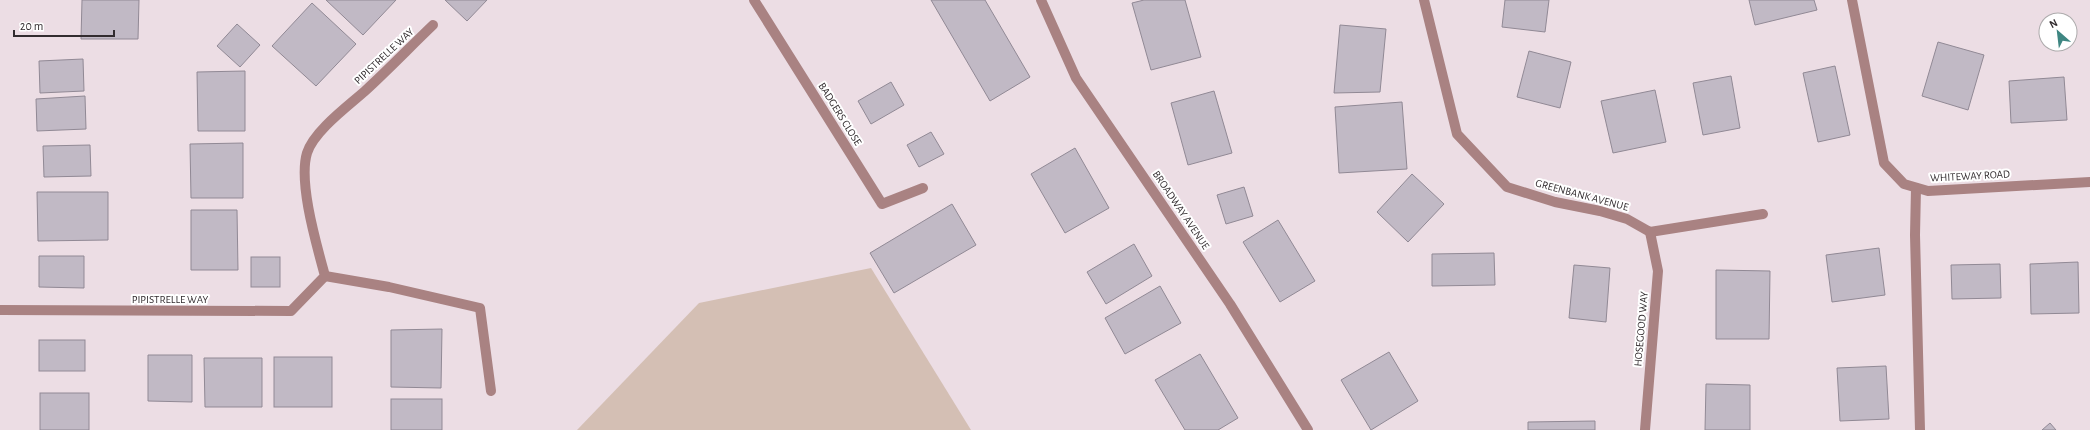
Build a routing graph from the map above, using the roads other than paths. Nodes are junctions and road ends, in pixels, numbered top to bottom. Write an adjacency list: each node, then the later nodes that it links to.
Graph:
1 (754, 0): 7 (street, BADGERS CLOSE)
2 (1041, 0): 14 (street, BROADWAY AVENUE)
3 (1424, 0): 10 (street, GREENBANK AVENUE)
4 (1852, 0): 8 (street, WHITEWAY ROAD)
5 (433, 25): 11 (street, PIPISTRELLE WAY)
6 (2090, 182): 8 (street, WHITEWAY ROAD)
7 (923, 188)
8 (1916, 188): 16 (street)
9 (1763, 214): 10 (street)
10 (1650, 232): 15 (street, HOSEGOOD WAY)
11 (325, 276): 12 (street, PIPISTRELLE WAY); 13 (street)
12 (0, 310)
13 (490, 391)
14 (1308, 430)
15 (1645, 430)
16 (1920, 430)

